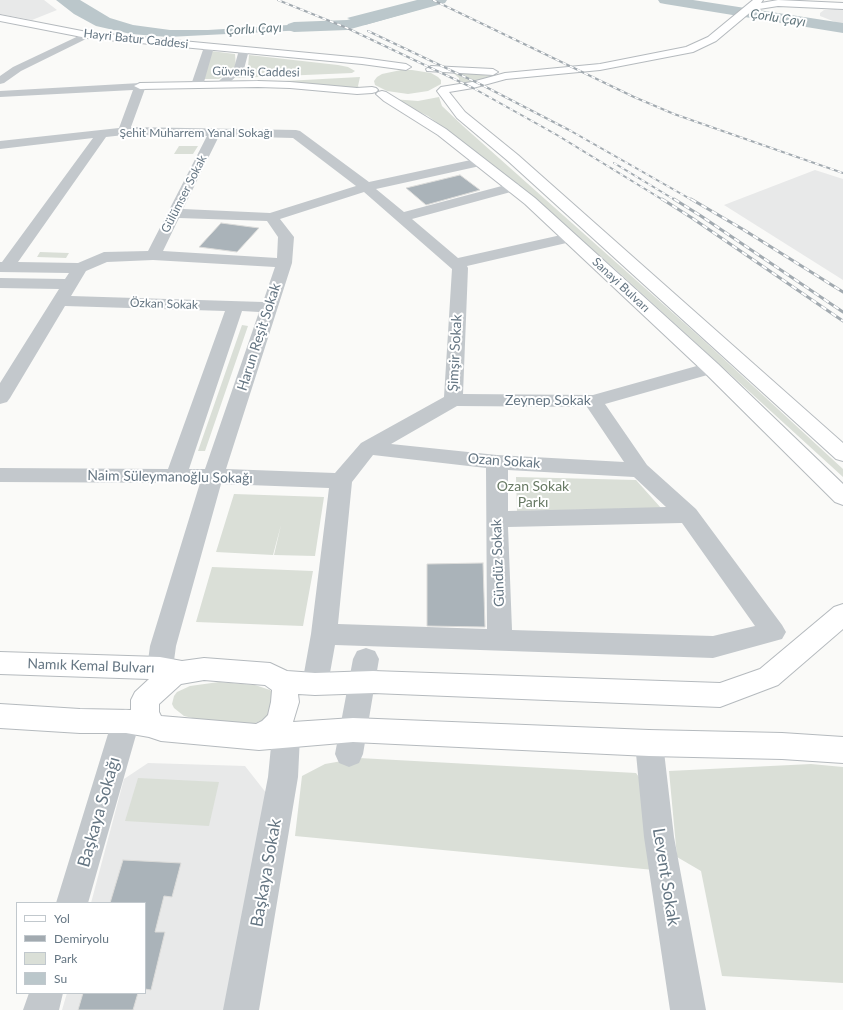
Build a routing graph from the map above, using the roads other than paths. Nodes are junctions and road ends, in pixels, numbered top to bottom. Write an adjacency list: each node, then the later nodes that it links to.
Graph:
1 (759, 0): 3 (main road)
2 (803, 0): 4 (main road)
3 (747, 4): 4 (main road); 6 (main road); 6 (main road)
4 (843, 6)
5 (0, 18): 7 (main road, Hayri Batur Caddesi)
6 (728, 20): 14 (main road); 22 (main road)
7 (87, 35): 8 (main road, Hayri Batur Caddesi); 13 (street)
8 (209, 47): 9 (main road, Hayri Batur Caddesi); 19 (street)
9 (244, 50): 10 (main road, Hayri Batur Caddesi); 18 (street)
10 (272, 53): 12 (main road, Hayri Batur Caddesi); 15 (main road, Hayri Batur Caddesi)
11 (0, 66): 13 (street)
12 (406, 67): 14 (main road); 15 (main road)
13 (17, 69): 17 (street)
14 (431, 69): 22 (main road)
15 (369, 74): 21 (main road)
16 (325, 77): 18 (main road, Güveniş Caddesi)
17 (1, 79)
18 (225, 81): 19 (main road, Güveniş Caddesi)
19 (198, 82): 20 (main road, Güveniş Caddesi)
20 (140, 86): 21 (main road, Güveniş Caddesi); 23 (street, Güveniş Caddesi); 25 (street)
21 (377, 92): 24 (main road, Güveniş Caddesi); 29 (main road, Sanayi Bulvarı)
22 (440, 92): 51 (main road, Sanayi Bulvarı)
23 (0, 94)
24 (406, 97)
25 (124, 131): 26 (street, Şehit Muharrem Yanal Sokağı); 27 (street, Şehit Muharrem Yanal Sokağı)
26 (215, 132): 30 (street, Şehit Muharrem Yanal Sokağı); 32 (street, Gülümser Sokak)
27 (102, 134): 28 (street, Şehit Muharrem Yanal Sokağı); 39 (street)
28 (0, 145)
29 (480, 162): 30 (street); 31 (main road, Sanayi Bulvarı)
30 (366, 187): 33 (street); 34 (street)
31 (513, 187): 33 (street); 35 (main road, Sanayi Bulvarı)
32 (175, 213): 34 (street); 36 (street, Gülümser Sokak)
33 (401, 217): 38 (street)
34 (271, 218): 37 (street, Harun Reşit Sokak)
35 (570, 238): 38 (street); 46 (main road, Sanayi Bulvarı)
36 (153, 255): 37 (street); 40 (street)
37 (284, 263): 45 (street, Harun Reşit Sokak)
38 (455, 264): 48 (street, Şimşir Sokak)
39 (3, 267): 40 (street)
40 (80, 268): 42 (street)
41 (0, 283): 42 (street)
42 (70, 284): 43 (street)
43 (60, 301): 44 (street, Özkan Sokak); 47 (street)
44 (235, 306): 45 (street, Özkan Sokak); 55 (street)
45 (269, 307): 56 (street, Harun Reşit Sokak)
46 (711, 368): 49 (street, Zeynep Sokak); 58 (main road, Sanayi Bulvarı)
47 (0, 398)
48 (453, 400): 49 (street, Zeynep Sokak); 50 (street, Şimşir Sokak)
49 (593, 401): 53 (street)
50 (368, 448): 52 (street, Ozan Sokak); 57 (street, Şimşir Sokak)
51 (843, 454)
52 (497, 462): 53 (street, Ozan Sokak); 60 (street, Gündüz Sokak)
53 (640, 470): 59 (street)
54 (0, 475): 55 (street, Naim Süleymanoğlu Sokağı)
55 (176, 476): 56 (street, Naim Süleymanoğlu Sokağı)
56 (213, 476): 57 (street, Naim Süleymanoğlu Sokağı); 65 (street, Harun Reşit Sokak)
57 (341, 481): 62 (street)
58 (843, 498)
59 (688, 515): 60 (street); 63 (street)
60 (497, 519): 63 (street, Gündüz Sokak)
61 (843, 614): 66 (main road)
62 (324, 634): 63 (street); 68 (street)
63 (500, 640)
64 (0, 663): 65 (main road, Namık Kemal Bulvarı)
65 (171, 670): 67 (main road); 70 (main road)
66 (364, 670): 68 (main road); 72 (street)
67 (282, 682): 68 (main road); 71 (main road)
68 (315, 684)
69 (0, 716): 70 (main road)
70 (139, 723): 71 (main road); 75 (street, Başkaya Sokağı)
71 (272, 737): 72 (main road); 78 (street, Başkaya Sokak)
72 (351, 742): 73 (main road)
73 (648, 743): 74 (main road); 79 (street, Levent Sokak)
74 (843, 750)
75 (72, 902)
76 (46, 994): 77 (street)
77 (41, 1010)
78 (241, 1010)
79 (688, 1010)

